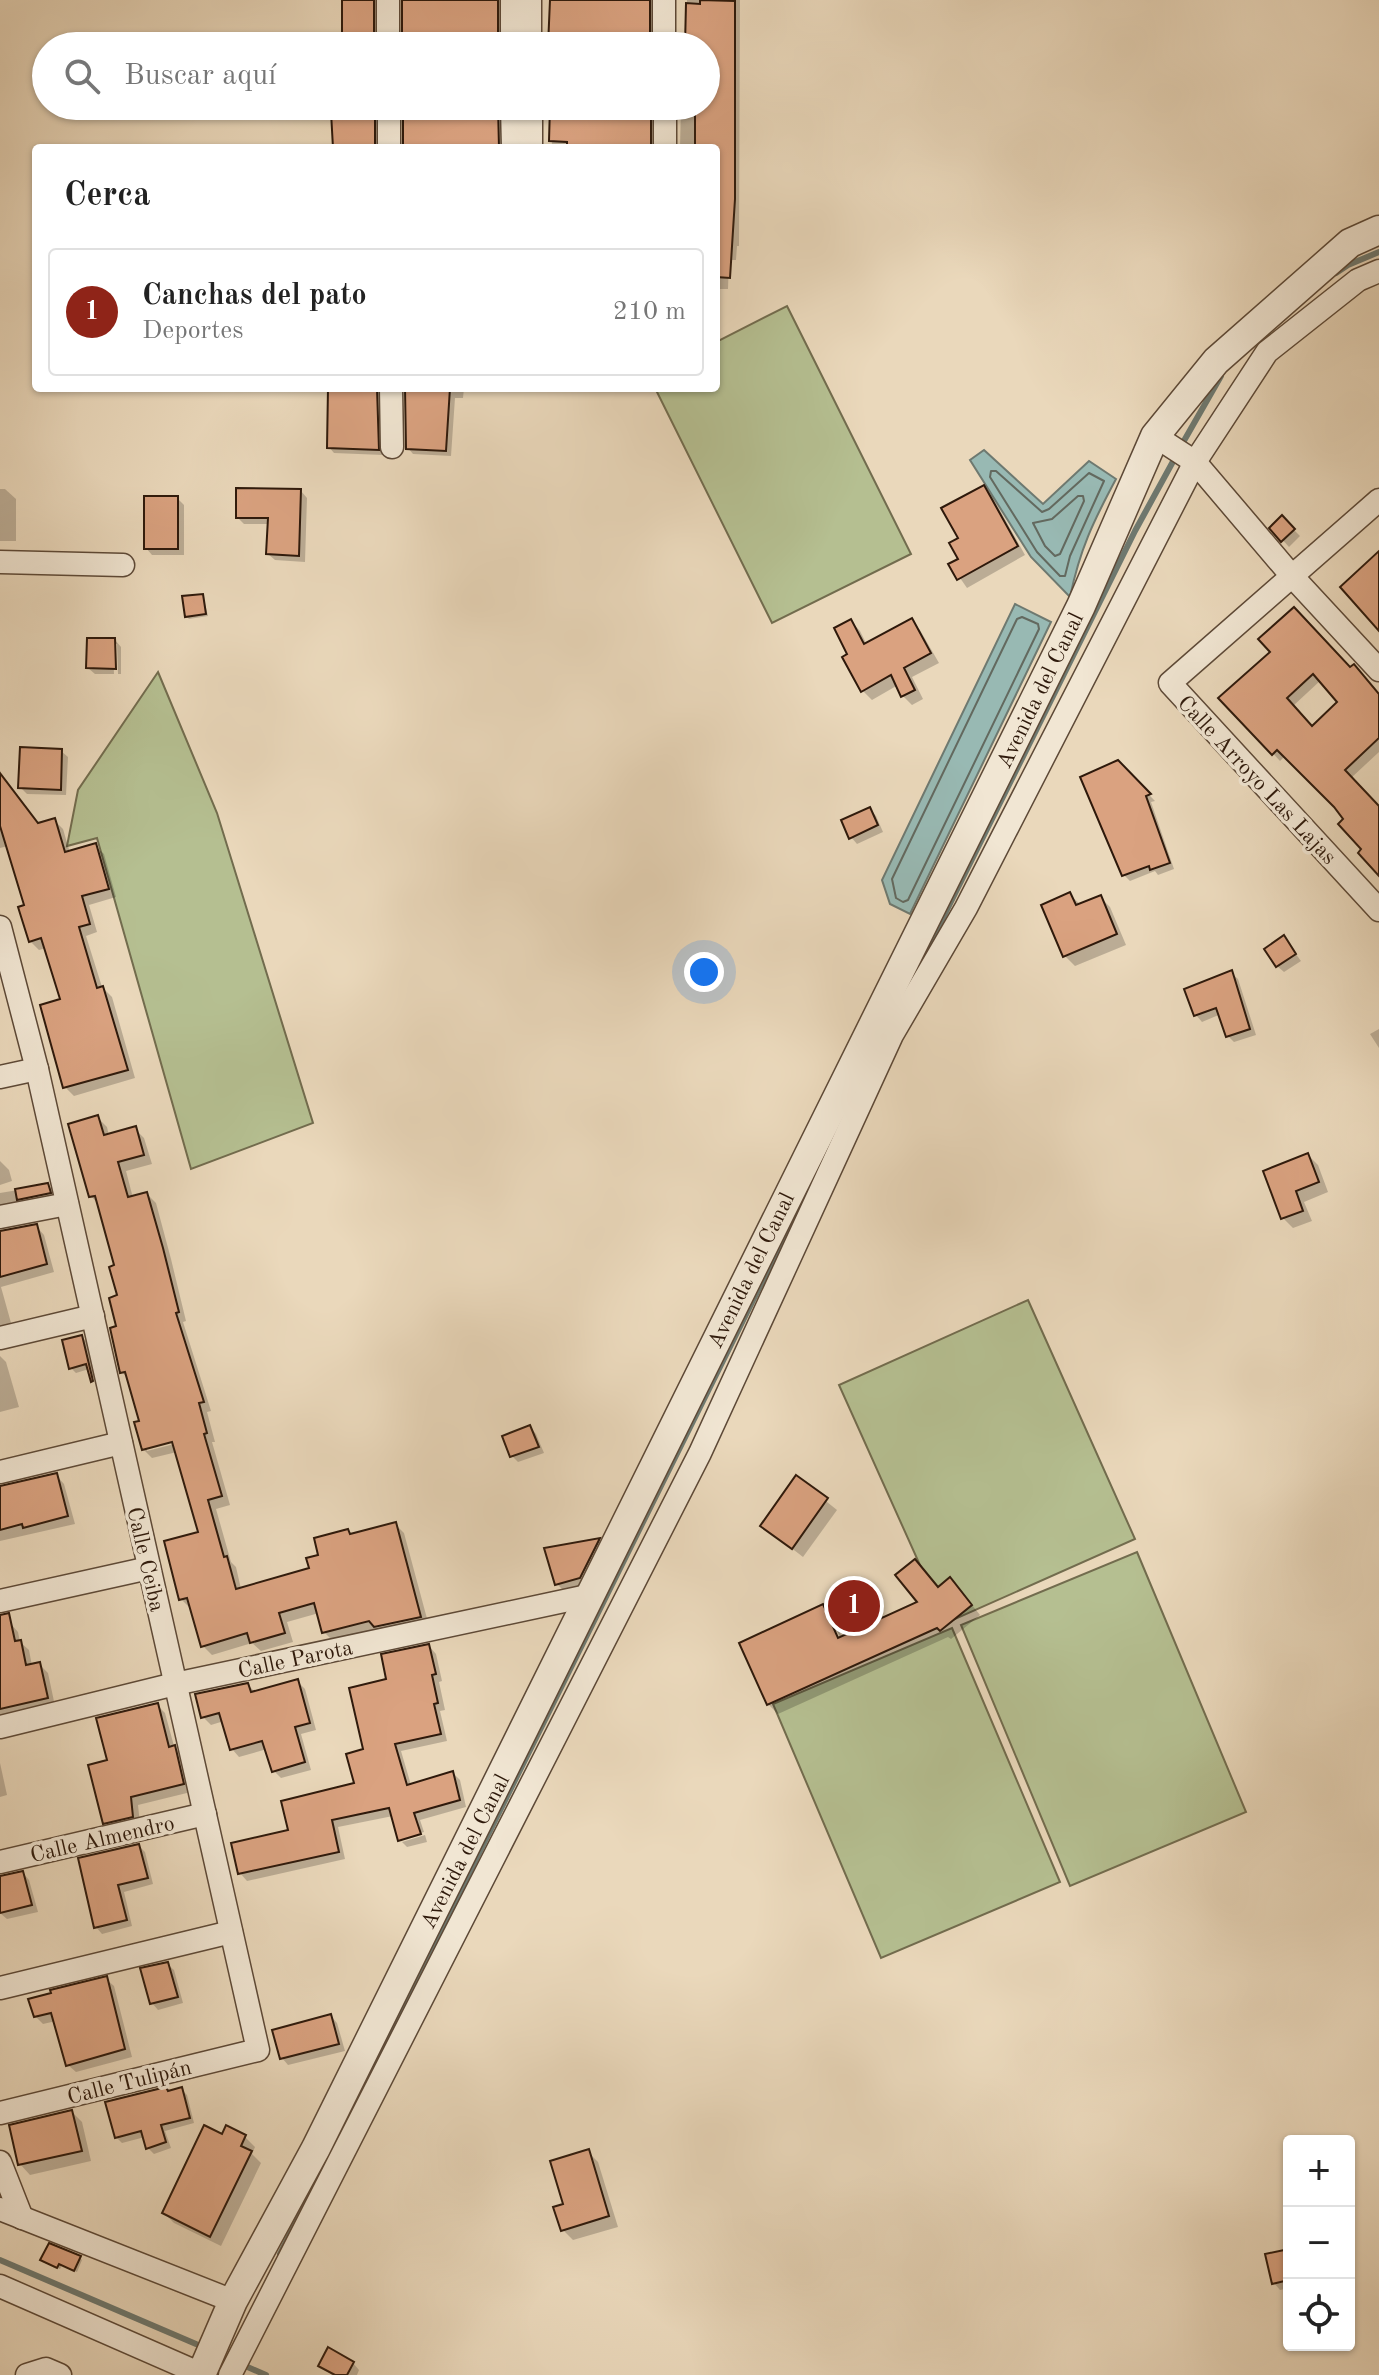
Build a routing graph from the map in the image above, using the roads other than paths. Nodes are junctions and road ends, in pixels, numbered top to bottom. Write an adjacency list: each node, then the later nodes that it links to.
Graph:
1 (388, 0): 5 (street)
2 (512, 0): 6 (street)
3 (530, 0): 7 (street)
4 (664, 0): 8 (street)
5 (388, 32)
6 (512, 32)
7 (530, 32)
8 (664, 32)
9 (389, 120): 13 (street)
10 (512, 120): 14 (street)
11 (531, 120): 15 (street)
12 (665, 120): 16 (street)
13 (389, 144)
14 (513, 144)
15 (531, 144)
16 (665, 144)
17 (1379, 230): 21 (street, Avenida del Canal)
18 (1379, 271): 21 (street)
19 (391, 392): 20 (street)
20 (392, 447)
21 (1175, 448): 25 (street); 38 (street, Avenida del Canal); 56 (street)
22 (1379, 500): 25 (street)
23 (0, 562): 24 (street)
24 (123, 565)
25 (1291, 575): 26 (street); 27 (street, Calle Arroyo Las Lajas)
26 (1379, 670)
27 (1379, 910)
28 (0, 927): 29 (street, Calle Ceiba)
29 (37, 1069): 30 (street); 31 (street, Calle Ceiba)
30 (0, 1077)
31 (67, 1204): 32 (street); 33 (street, Calle Ceiba)
32 (0, 1217)
33 (93, 1316): 34 (street); 35 (street, Calle Ceiba)
34 (0, 1338)
35 (121, 1443): 36 (street); 37 (street, Calle Ceiba)
36 (0, 1472)
37 (149, 1568): 39 (street); 40 (street, Calle Ceiba)
38 (592, 1595): 40 (street, Calle Parota); 52 (street, Avenida del Canal)
39 (0, 1601)
40 (175, 1684): 41 (street, Calle Parota); 42 (street, Calle Ceiba)
41 (0, 1727)
42 (205, 1814): 43 (street, Calle Almendro); 44 (street, Calle Ceiba)
43 (0, 1862)
44 (231, 1932): 45 (street); 46 (street, Calle Ceiba)
45 (0, 1988)
46 (258, 2050): 47 (street, Calle Tulipán)
47 (0, 2113)
48 (0, 2162): 50 (street)
49 (0, 2209): 50 (street)
50 (22, 2218): 52 (street)
51 (0, 2286): 55 (street)
52 (233, 2301): 55 (street, Avenida del Canal)
53 (27, 2375): 54 (street)
54 (60, 2375)
55 (201, 2375)
56 (230, 2375)

